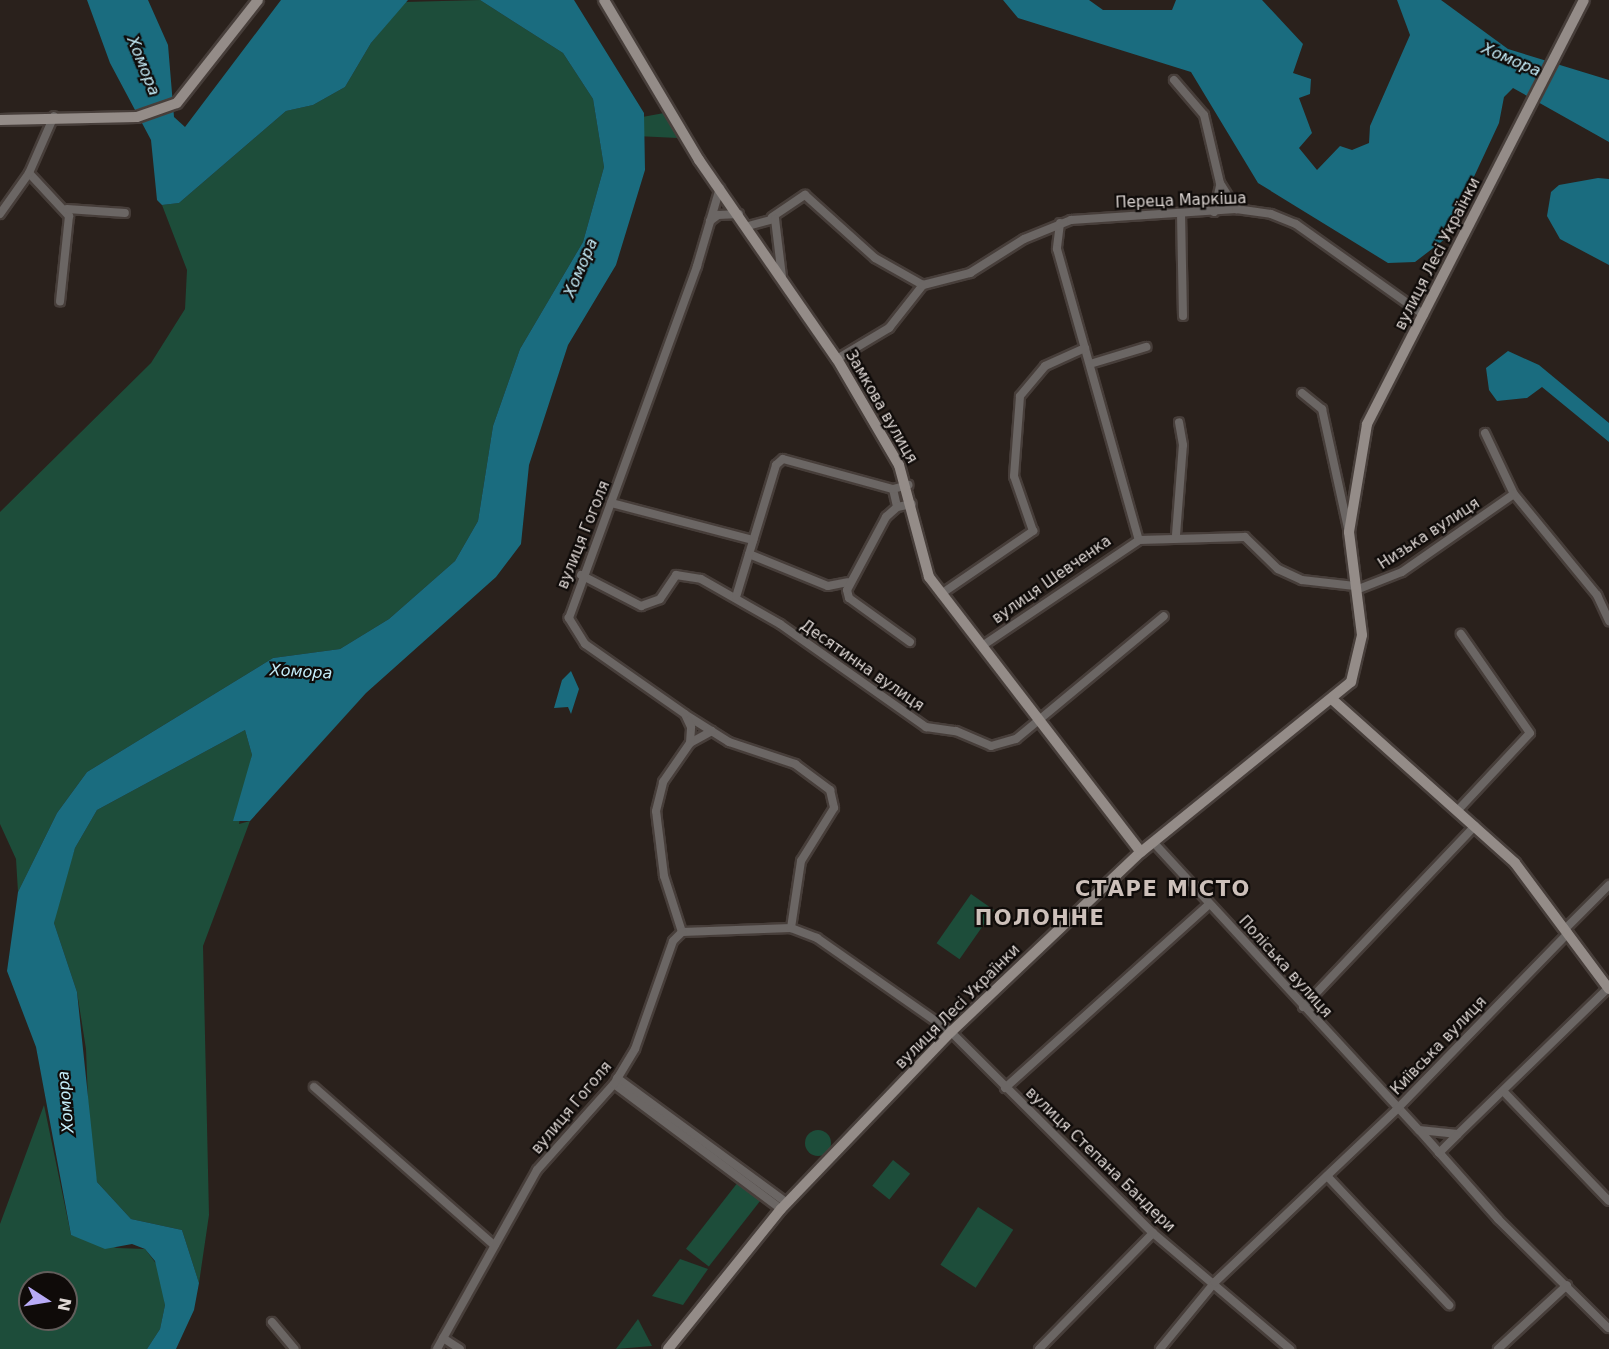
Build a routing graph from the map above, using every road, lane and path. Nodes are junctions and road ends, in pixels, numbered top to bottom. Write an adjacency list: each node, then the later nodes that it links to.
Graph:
1 (258, 0): 5 (main road)
2 (604, 0): 9 (main road, Замкова вулиця)
3 (1584, 0): 26 (main road, вулиця Лесі Українки)
4 (1174, 80): 8 (street)
5 (55, 115): 6 (main road); 7 (street)
6 (0, 118)
7 (29, 173): 10 (street); 15 (street)
8 (1220, 183): 11 (street); 12 (street)
9 (720, 188): 16 (main road, Замкова вулиця); 18 (street, вулиця Гоголя)
10 (67, 209): 13 (street); 25 (street)
11 (1236, 209): 12 (street, Переца Маркіша); 26 (street, Переца Маркіша)
12 (1214, 212): 14 (street, Переца Маркіша)
13 (125, 213)
14 (1181, 213): 19 (street, Переца Маркіша); 27 (street)
15 (0, 214)
16 (740, 214): 18 (street); 20 (main road, Замкова вулиця)
17 (772, 217): 20 (street); 23 (street); 24 (street)
18 (710, 221): 38 (street, вулиця Гоголя)
19 (1060, 223): 21 (street, Переца Маркіша); 22 (street)
20 (748, 226): 23 (main road, Замкова вулиця)
21 (1043, 231): 22 (street); 24 (street, Переца Маркіша)
22 (1056, 244): 29 (street)
23 (782, 278): 30 (main road, Замкова вулиця)
24 (923, 285): 30 (street)
25 (60, 302)
26 (1424, 315): 41 (main road, вулиця Лесі Українки)
27 (1184, 316)
28 (1146, 347): 31 (street)
29 (1085, 348): 31 (street); 50 (street)
30 (837, 359): 35 (main road, Замкова вулиця)
31 (1090, 364): 44 (street)
32 (1302, 393): 41 (street, вулиця Лесі Українки)
33 (1179, 422): 42 (street)
34 (1485, 433): 37 (street)
35 (908, 485): 36 (street); 39 (main road, Замкова вулиця)
36 (893, 489): 40 (street); 43 (street)
37 (1514, 494): 49 (street, Низька вулиця); 54 (street)
38 (611, 503): 43 (street); 46 (street, вулиця Гоголя)
39 (912, 504): 40 (street); 50 (main road, Замкова вулиця)
40 (897, 507): 47 (street)
41 (1349, 532): 49 (main road, вулиця Лесі Українки)
42 (1176, 536): 44 (street, вулиця Шевченка); 49 (street, вулиця Шевченка)
43 (753, 540): 45 (street)
44 (1139, 540): 57 (street, вулиця Шевченка)
45 (749, 554): 48 (street); 51 (street)
46 (580, 575): 51 (street, Десятинна вулиця); 59 (street, вулиця Гоголя)
47 (848, 582): 48 (street); 52 (street)
48 (828, 586): 52 (street)
49 (1356, 588): 58 (main road, вулиця Лесі Українки)
50 (941, 594): 57 (main road, Замкова вулиця)
51 (736, 597): 60 (street, Десятинна вулиця)
52 (849, 598): 56 (street)
53 (1164, 616): 60 (street)
54 (1609, 621)
55 (1461, 634): 63 (street)
56 (910, 642)
57 (982, 646): 60 (main road, Замкова вулиця)
58 (1334, 701): 63 (main road); 65 (main road, вулиця Лесі Українки)
59 (685, 714): 61 (street, вулиця Гоголя); 62 (street)
60 (1039, 719): 66 (main road, Замкова вулиця)
61 (712, 731): 62 (street); 69 (street, вулиця Гоголя)
62 (690, 743): 71 (street)
63 (1458, 810): 64 (main road)
64 (1475, 826): 70 (main road); 73 (street)
65 (1153, 843): 66 (main road, вулиця Лесі Українки); 68 (street, Поліська вулиця)
66 (1142, 852): 74 (main road, вулиця Лесі Українки)
67 (1609, 885): 70 (street)
68 (1209, 904): 73 (street, Поліська вулиця); 77 (street)
69 (791, 928): 71 (street); 74 (street, вулиця Степана Бандери)
70 (1567, 931): 72 (main road); 79 (street, Київська вулиця)
71 (682, 932): 75 (street, вулиця Гоголя)
72 (1609, 989): 78 (street)
73 (1303, 1007): 79 (street, Поліська вулиця)
74 (951, 1032): 77 (street, вулиця Степана Бандери); 85 (main road, вулиця Лесі Українки)
75 (615, 1081): 85 (street); 87 (street, вулиця Гоголя)
76 (314, 1087): 87 (street)
77 (1005, 1088): 86 (street, вулиця Степана Бандери)
78 (1504, 1092): 81 (street); 84 (street)
79 (1396, 1110): 80 (street, Поліська вулиця); 83 (street, Київська вулиця)
80 (1419, 1130): 81 (street); 82 (street)
81 (1458, 1134): 82 (street)
82 (1439, 1152): 89 (street)
83 (1326, 1176): 88 (street, Київська вулиця); 90 (street)
84 (1609, 1201)
85 (784, 1206): 97 (main road, вулиця Лесі Українки)
86 (1153, 1233): 88 (street, вулиця Степана Бандери); 98 (street)
87 (494, 1245): 93 (street, вулиця Гоголя)
88 (1215, 1282): 99 (street, Київська вулиця); 100 (street, вулиця Степана Бандери)
89 (1567, 1285): 92 (street); 101 (street)
90 (1449, 1305)
91 (272, 1322): 94 (street)
92 (1608, 1328)
93 (443, 1338): 95 (street, вулиця Гоголя); 96 (street)
94 (295, 1349)
95 (437, 1349)
96 (460, 1349)
97 (668, 1349)
98 (1039, 1349)
99 (1160, 1349)
100 (1290, 1349)
101 (1498, 1349)

